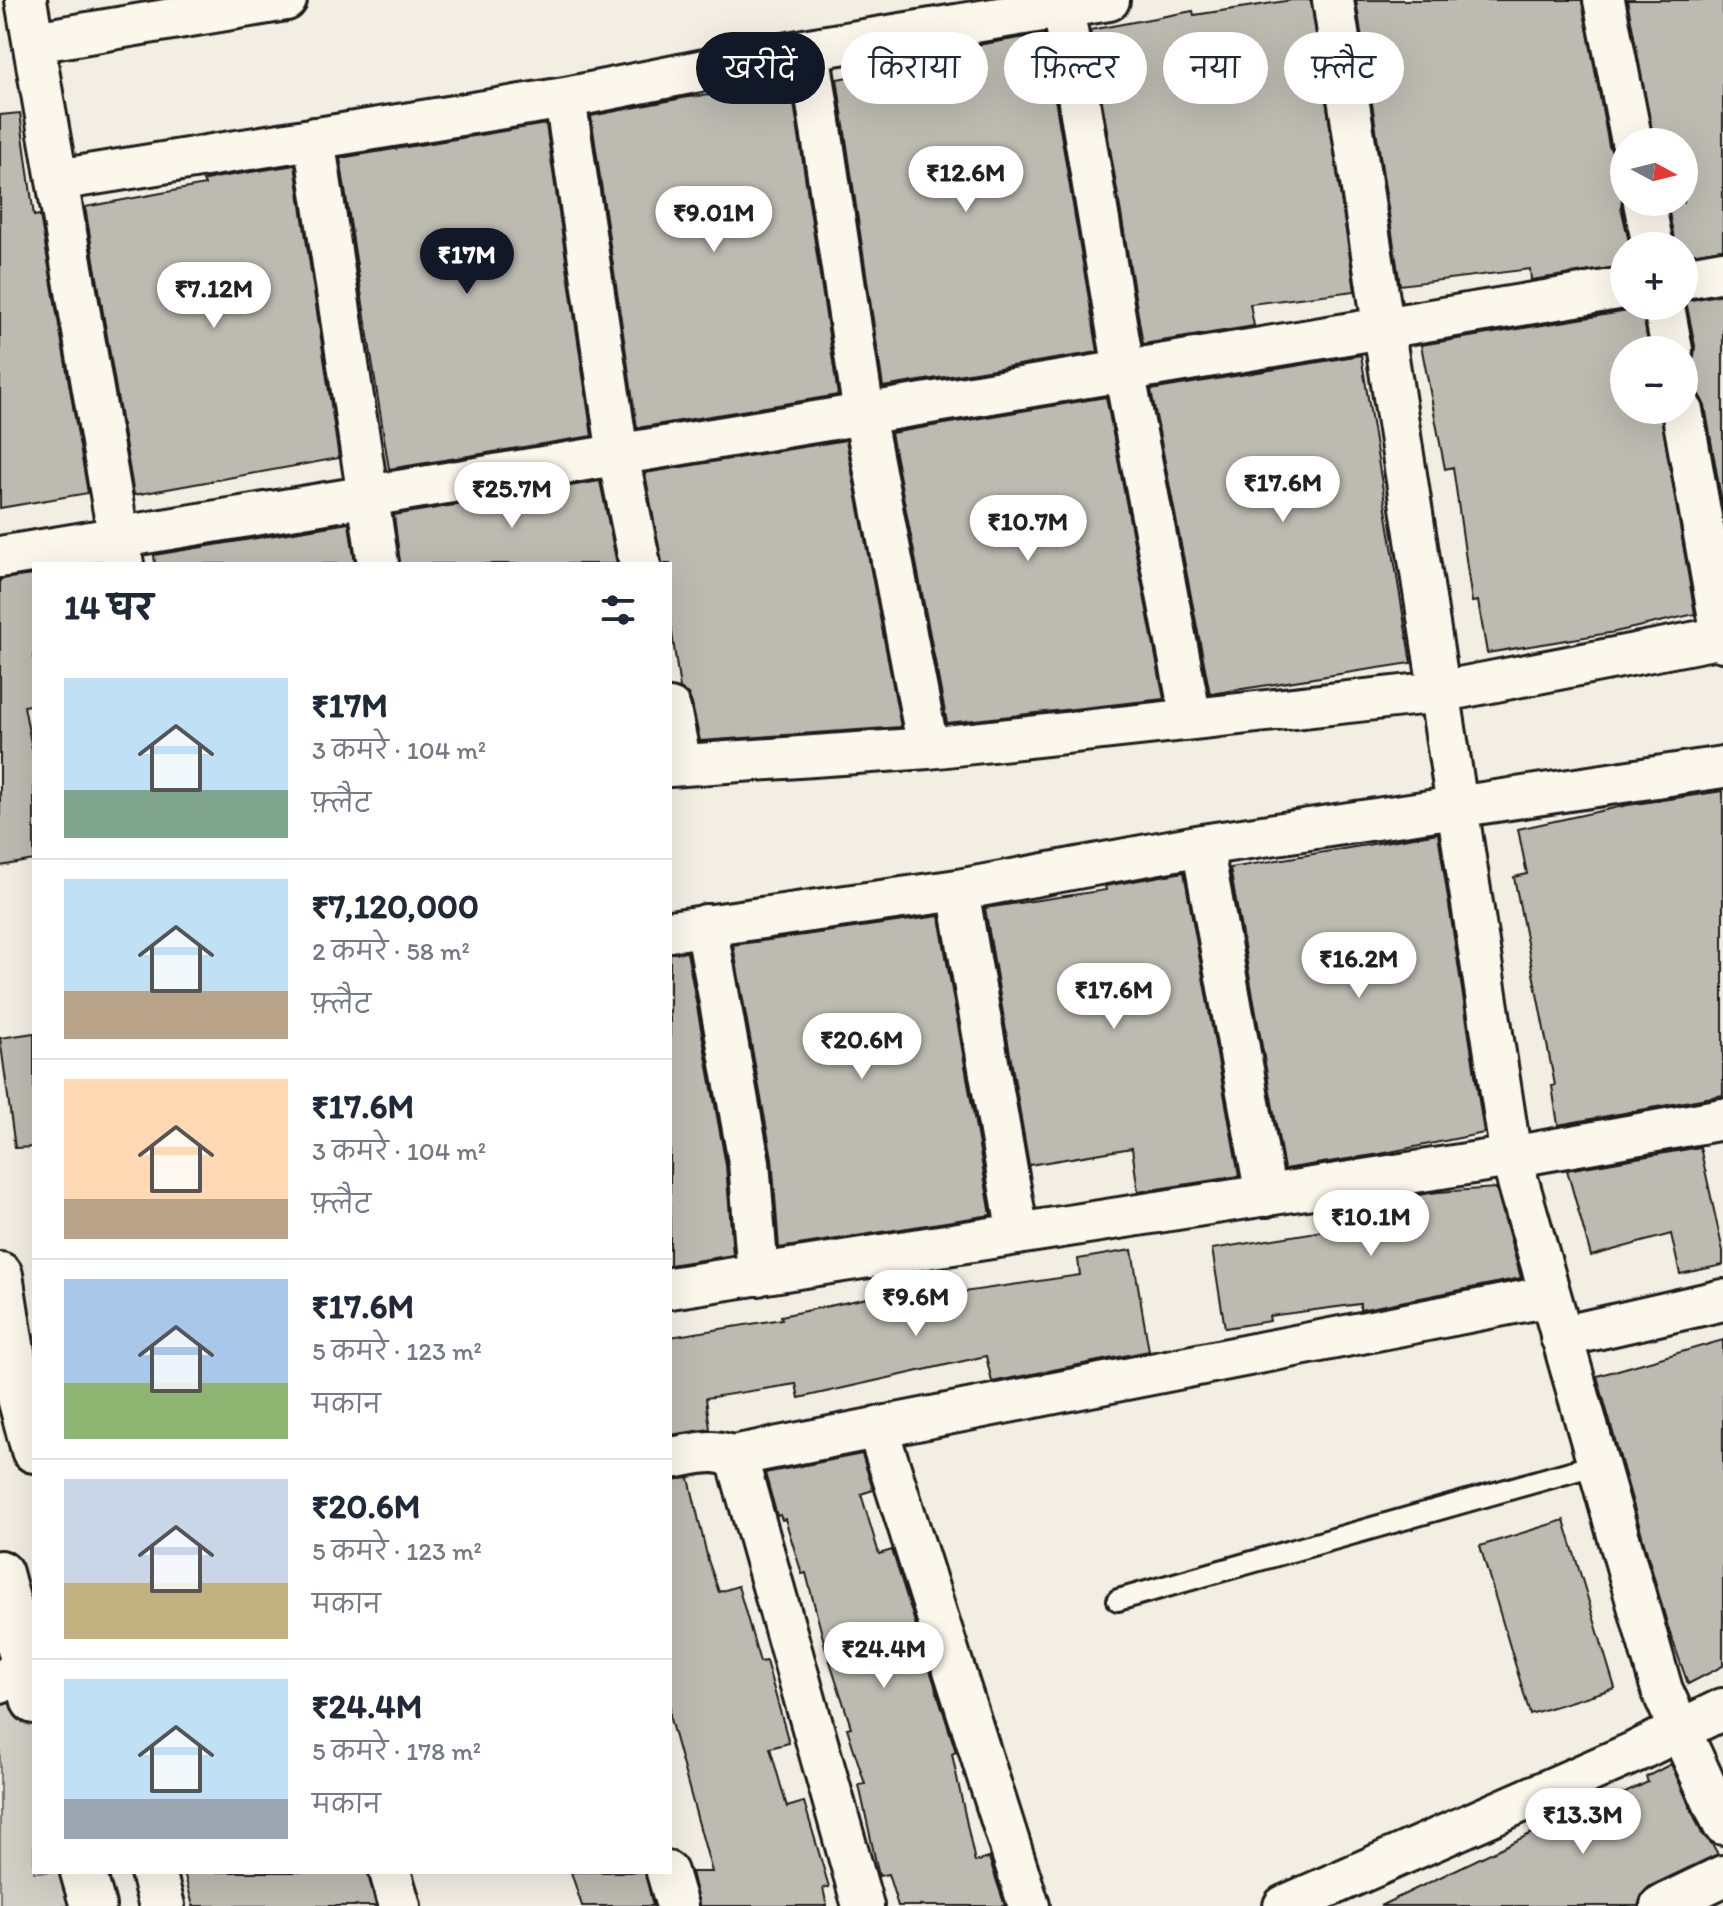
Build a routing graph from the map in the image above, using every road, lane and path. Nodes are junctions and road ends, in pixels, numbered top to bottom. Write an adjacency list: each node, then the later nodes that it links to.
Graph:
1 (26, 0): 7 (street)
2 (286, 0): 7 (street)
3 (1109, 0): 6 (street)
4 (1333, 0): 18 (street)
5 (1604, 0): 12 (street)
6 (1062, 4): 8 (street); 19 (street)
7 (34, 42): 14 (street)
8 (825, 46)
9 (696, 72): 10 (street)
10 (565, 98): 13 (street); 22 (street)
11 (817, 104): 20 (street)
12 (1629, 128)
13 (314, 138): 14 (street); 23 (street)
14 (57, 180): 24 (street)
15 (1723, 271): 16 (street)
16 (1698, 275)
17 (1610, 290): 18 (street)
18 (1383, 328): 19 (street); 29 (street)
19 (1124, 370): 20 (street); 30 (street)
20 (864, 414): 22 (street); 32 (street)
21 (1685, 424): 28 (street)
22 (618, 455): 23 (street); 27 (street)
23 (368, 496): 24 (street); 26 (street)
24 (121, 551): 25 (street)
25 (0, 557)
26 (378, 562)
27 (640, 562)
28 (1723, 639): 29 (street)
29 (1439, 692): 30 (street); 35 (street)
30 (1191, 719): 32 (street)
31 (672, 728): 33 (street)
32 (928, 748): 33 (street)
33 (676, 765)
34 (1723, 767): 35 (street)
35 (1457, 806): 36 (street); 40 (street)
36 (1202, 845): 37 (street); 41 (street)
37 (958, 890): 38 (street); 42 (street)
38 (688, 928): 44 (street)
39 (1723, 1119): 40 (street)
40 (1511, 1157): 41 (street); 46 (street)
41 (1266, 1196): 42 (street)
42 (1018, 1234): 44 (street)
43 (0, 1275): 48 (street)
44 (758, 1275): 45 (street)
45 (672, 1288)
46 (1550, 1296): 49 (street); 51 (street)
47 (1723, 1300): 49 (street)
48 (4, 1330): 50 (street)
49 (1561, 1337): 55 (street)
50 (17, 1390): 52 (street)
51 (877, 1427): 53 (street); 72 (street)
52 (32, 1443)
53 (733, 1456): 54 (street); 71 (street)
54 (672, 1458)
55 (1598, 1464): 57 (lane); 60 (street)
56 (0, 1573): 58 (street)
57 (1118, 1600)
58 (19, 1683)
59 (1723, 1709): 60 (street)
60 (1680, 1731): 61 (street); 73 (street)
61 (1723, 1824)
62 (84, 1874): 67 (street)
63 (154, 1874): 68 (street)
64 (391, 1874): 69 (street)
65 (668, 1874): 70 (street)
66 (1723, 1876): 74 (street)
67 (93, 1906)
68 (162, 1906)
69 (400, 1906)
70 (677, 1906)
71 (863, 1906)
72 (1029, 1906)
73 (1284, 1906)
74 (1661, 1906)

